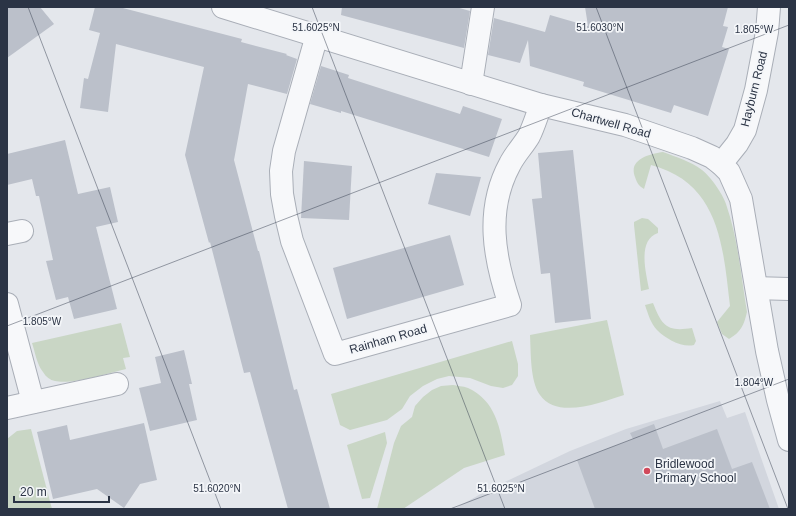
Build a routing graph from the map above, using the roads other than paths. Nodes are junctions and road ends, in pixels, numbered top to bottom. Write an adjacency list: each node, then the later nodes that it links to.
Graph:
1 (223, 7): 4 (street, Chartwell Road)
2 (483, 7): 5 (street)
3 (769, 7): 7 (street, Hayburn Road)
4 (317, 35): 5 (street, Chartwell Road); 6 (street, Rainham Road)
5 (471, 84): 6 (street, Chartwell Road)
6 (540, 105): 7 (street, Chartwell Road)
7 (721, 164): 8 (street, Chartwell Road)
8 (757, 288): 9 (street); 14 (street, Chartwell Road)
9 (789, 289)
10 (7, 304): 12 (street)
11 (117, 384): 12 (street)
12 (33, 402): 13 (street)
13 (7, 408)
14 (789, 440)

